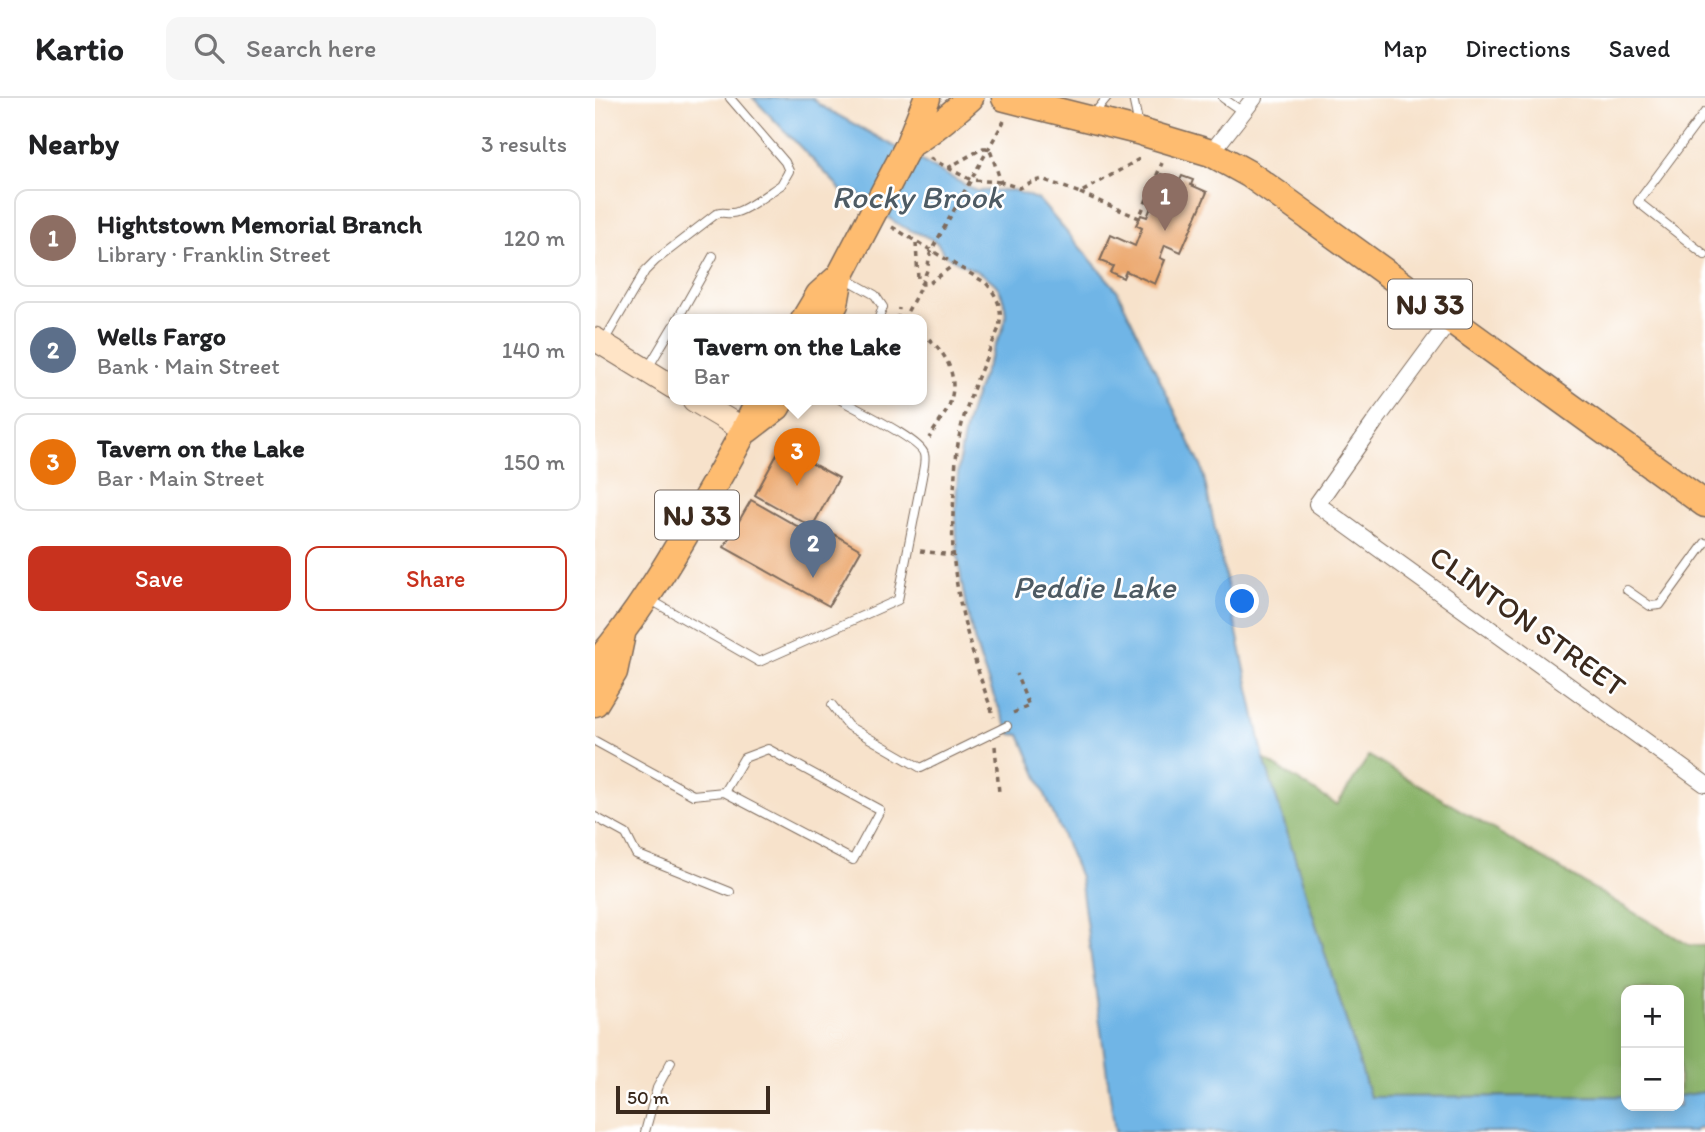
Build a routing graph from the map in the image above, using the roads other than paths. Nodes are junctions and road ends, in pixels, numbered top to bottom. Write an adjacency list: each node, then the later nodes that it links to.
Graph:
1 (730, 98): 24 (lane)
2 (927, 98): 13 (main road)
3 (970, 98): 13 (main road)
4 (1107, 98): 11 (lane)
5 (1133, 98): 12 (lane)
6 (1223, 98): 10 (lane)
7 (1254, 98): 10 (street)
8 (1005, 110): 11 (main road, NJ 33)
9 (1705, 112): 16 (lane)
10 (1243, 113): 14 (street)
11 (1090, 119): 12 (main road, NJ 33)
12 (1141, 145): 14 (main road, NJ 33)
13 (919, 152): 17 (main road)
14 (1211, 153): 22 (main road, NJ 33)
15 (713, 256): 18 (lane)
16 (1705, 256)
17 (840, 276): 19 (main road); 20 (main road); 21 (lane)
18 (680, 314)
19 (808, 314)
20 (829, 314)
21 (880, 314)
22 (1451, 319): 32 (main road, NJ 33); 42 (street, CLINTON STREET)
23 (668, 334): 25 (lane)
24 (599, 341): 25 (main road)
25 (646, 371): 26 (main road)
26 (668, 384)
27 (702, 405): 31 (main road)
28 (757, 405): 31 (main road, NJ 33)
29 (778, 405): 31 (main road, NJ 33)
30 (850, 405): 35 (lane)
31 (746, 431): 35 (main road, NJ 33)
32 (1705, 504)
33 (1705, 542): 34 (lane)
34 (1627, 590)
35 (646, 597): 36 (main road, NJ 33)
36 (622, 631): 37 (main road, NJ 33); 38 (main road)
37 (595, 665)
38 (595, 703)
39 (832, 705): 40 (lane)
40 (1007, 726)
41 (595, 741): 43 (lane)
42 (1705, 784)
43 (724, 792): 43 (lane)
44 (595, 817): 45 (lane)
45 (730, 892)
46 (671, 1062): 47 (lane)
47 (645, 1132)

